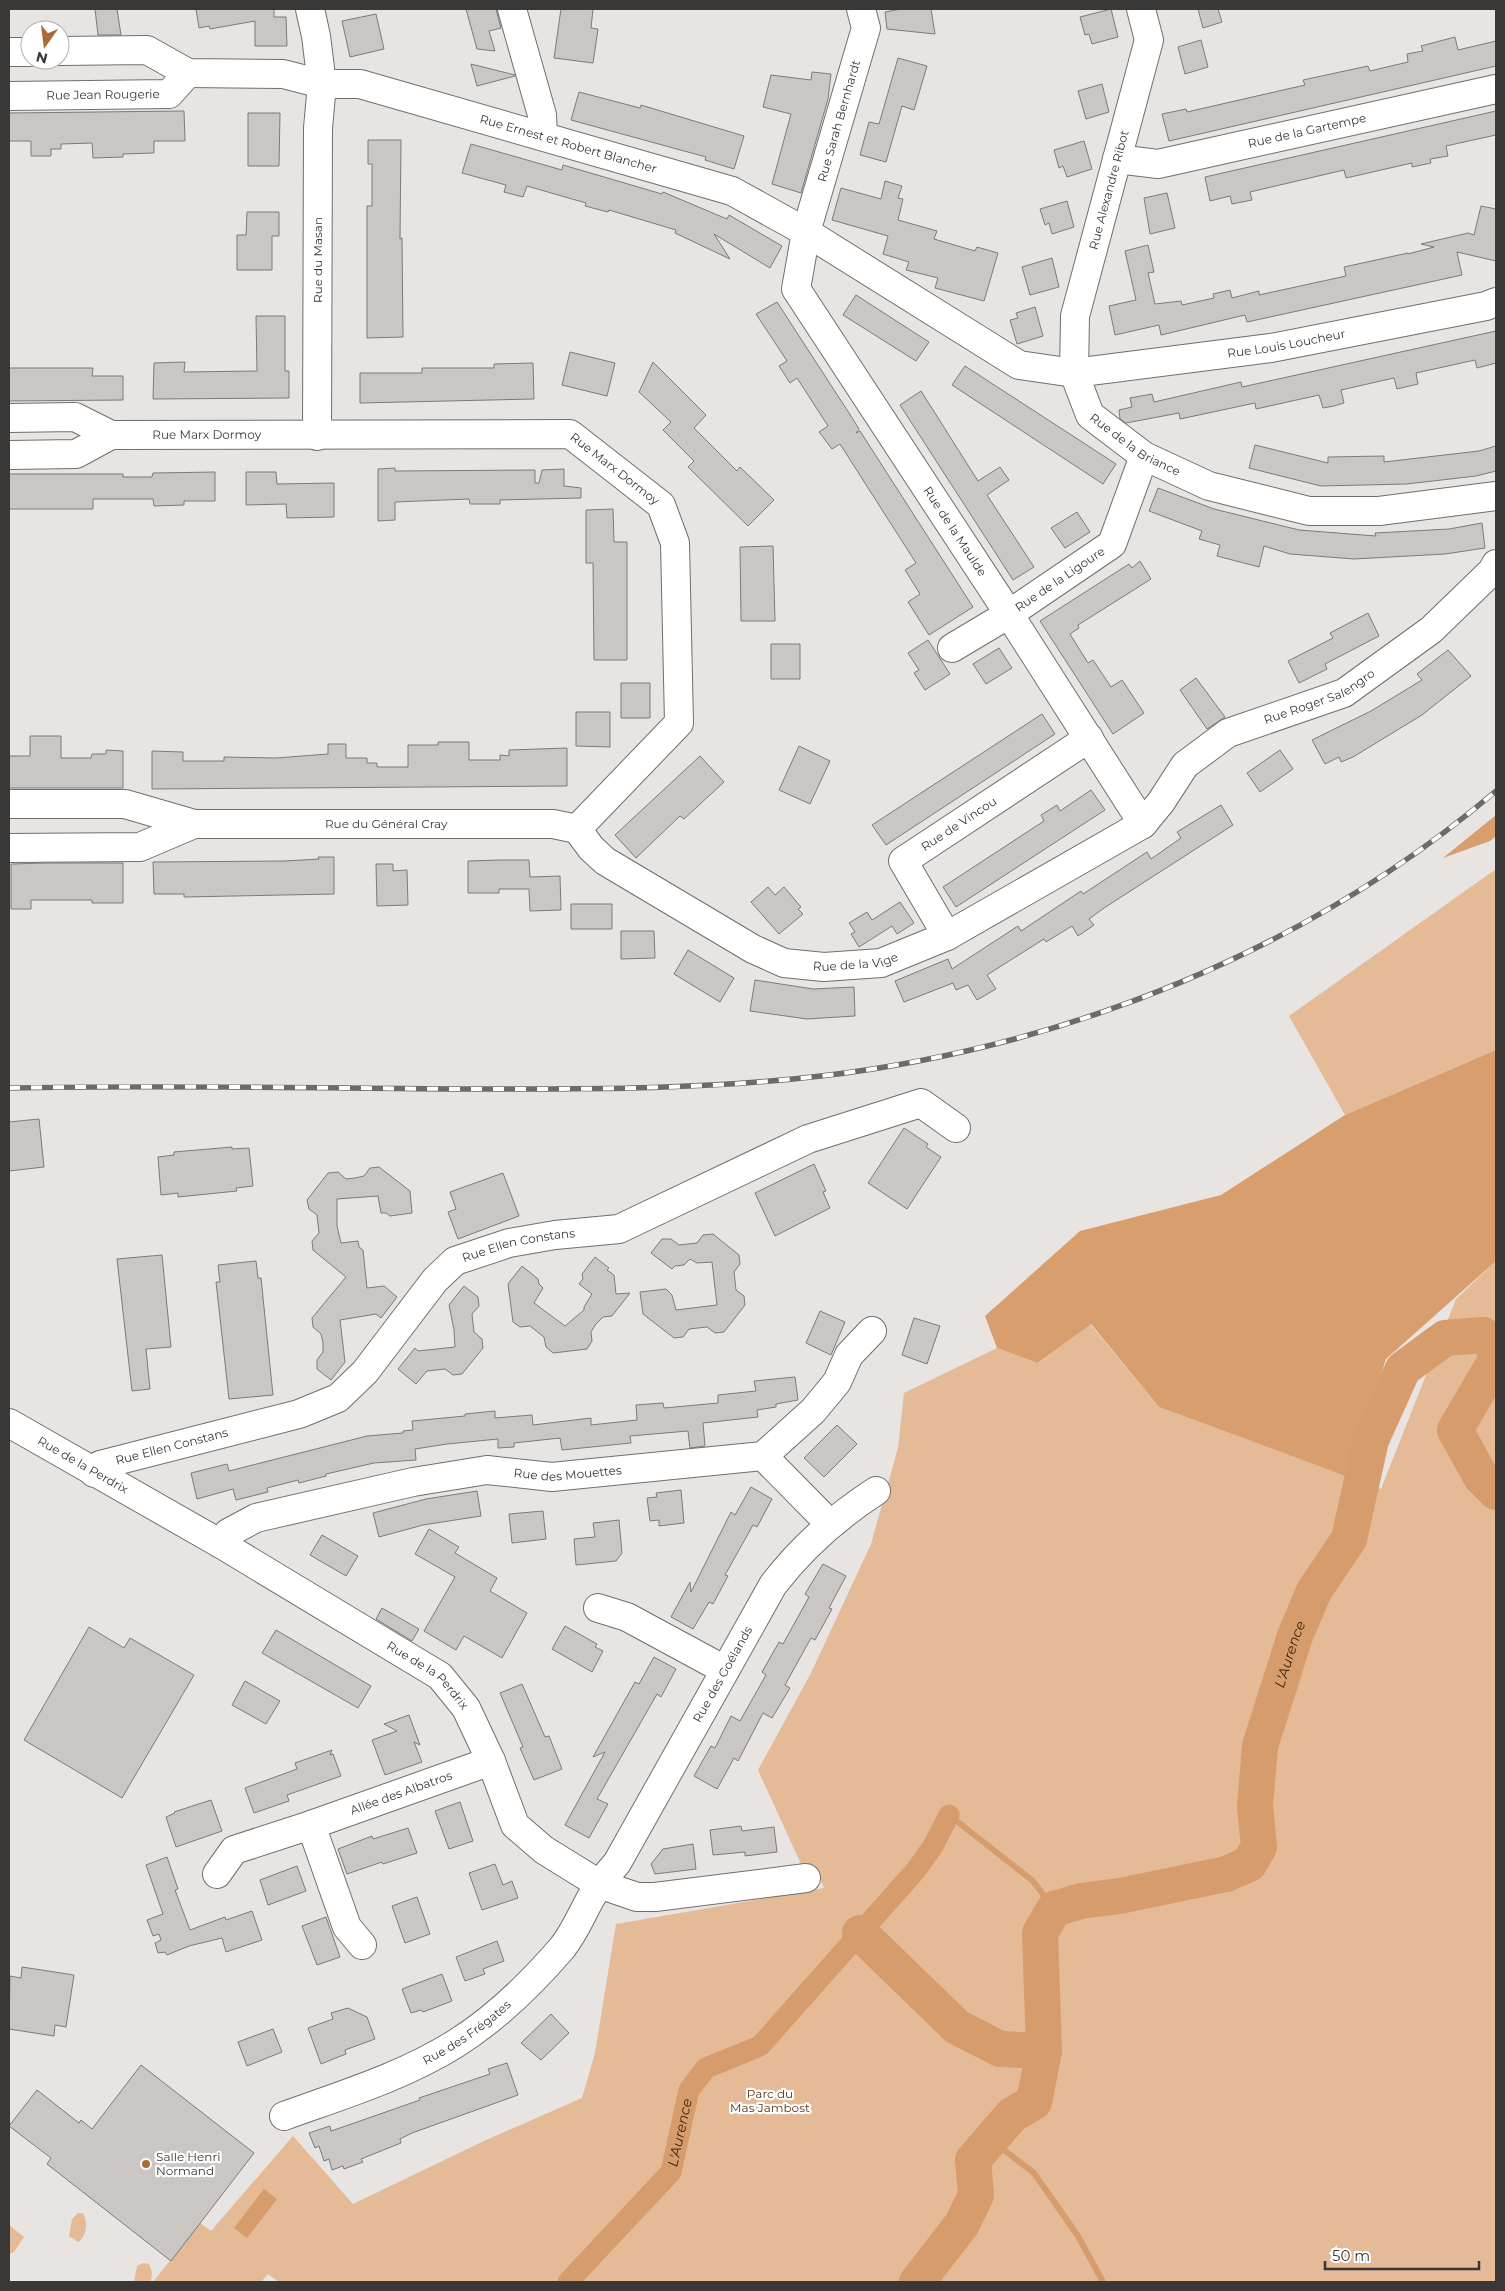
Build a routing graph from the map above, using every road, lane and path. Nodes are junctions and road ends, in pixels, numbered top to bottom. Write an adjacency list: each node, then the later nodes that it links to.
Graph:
1 (310, 9): 7 (street, Rue du Masan)
2 (512, 9): 10 (street)
3 (861, 9): 12 (street, Rue Sarah Bernhardt)
4 (1141, 9): 11 (street, Rue Alexandre Ribot)
5 (70, 52): 6 (street)
6 (188, 73): 7 (street); 9 (street, Rue Jean Rougerie)
7 (322, 84): 10 (street, Rue Ernest et Robert Blancher); 17 (street, Rue du Masan)
8 (1496, 88): 11 (street, Rue de la Gartempe)
9 (9, 96)
10 (543, 136): 12 (street, Rue Ernest et Robert Blancher)
11 (1117, 159): 14 (street, Rue Alexandre Ribot)
12 (806, 232): 14 (street); 22 (street, Rue de la Maulde)
13 (1496, 302): 14 (street, Rue Louis Loucheur)
14 (1074, 373): 19 (street, Rue de la Briance)
15 (9, 418): 16 (street, Rue Marx Dormoy)
16 (111, 436): 17 (street, Rue Marx Dormoy); 18 (street, Rue Marx Dormoy)
17 (317, 436): 28 (street, Rue Marx Dormoy)
18 (9, 455)
19 (1144, 456): 20 (street, Rue de la Briance); 22 (street, Rue de la Ligoure)
20 (1496, 496)
21 (1496, 564): 27 (street, Rue Roger Salengro)
22 (1009, 614): 23 (street, Rue de la Ligoure); 24 (street, Rue de la Maulde)
23 (952, 648)
24 (1089, 738): 27 (street, Rue de la Maulde); 30 (street, Rue de Vincou)
25 (9, 804): 26 (street, Rue du Général Cray)
26 (194, 824): 28 (street, Rue du Général Cray); 29 (street, Rue du Général Cray)
27 (1142, 824): 30 (street, Rue de la Vige)
28 (577, 829): 30 (street, Rue de la Vige)
29 (9, 848)
30 (947, 936)
31 (956, 1128): 35 (street, Rue Ellen Constans)
32 (872, 1331): 34 (street)
33 (9, 1423): 35 (street, Rue de la Perdrix)
34 (762, 1456): 37 (street); 38 (street, Rue des Mouettes)
35 (94, 1473): 38 (street, Rue de la Perdrix)
36 (876, 1491): 37 (street, Rue des Goélands)
37 (830, 1524): 40 (street, Rue des Goélands)
38 (221, 1544): 41 (street, Rue de la Perdrix)
39 (598, 1608): 40 (street)
40 (724, 1670): 45 (street, Rue des Goélands)
41 (491, 1761): 42 (street, Allée des Albatros); 45 (street, Rue de la Perdrix)
42 (311, 1825): 43 (street, Allée des Albatros); 46 (street)
43 (217, 1874)
44 (806, 1878): 45 (street, Rue de la Perdrix)
45 (599, 1884): 47 (street, Rue des Frégates)
46 (362, 1944)
47 (284, 2116)

